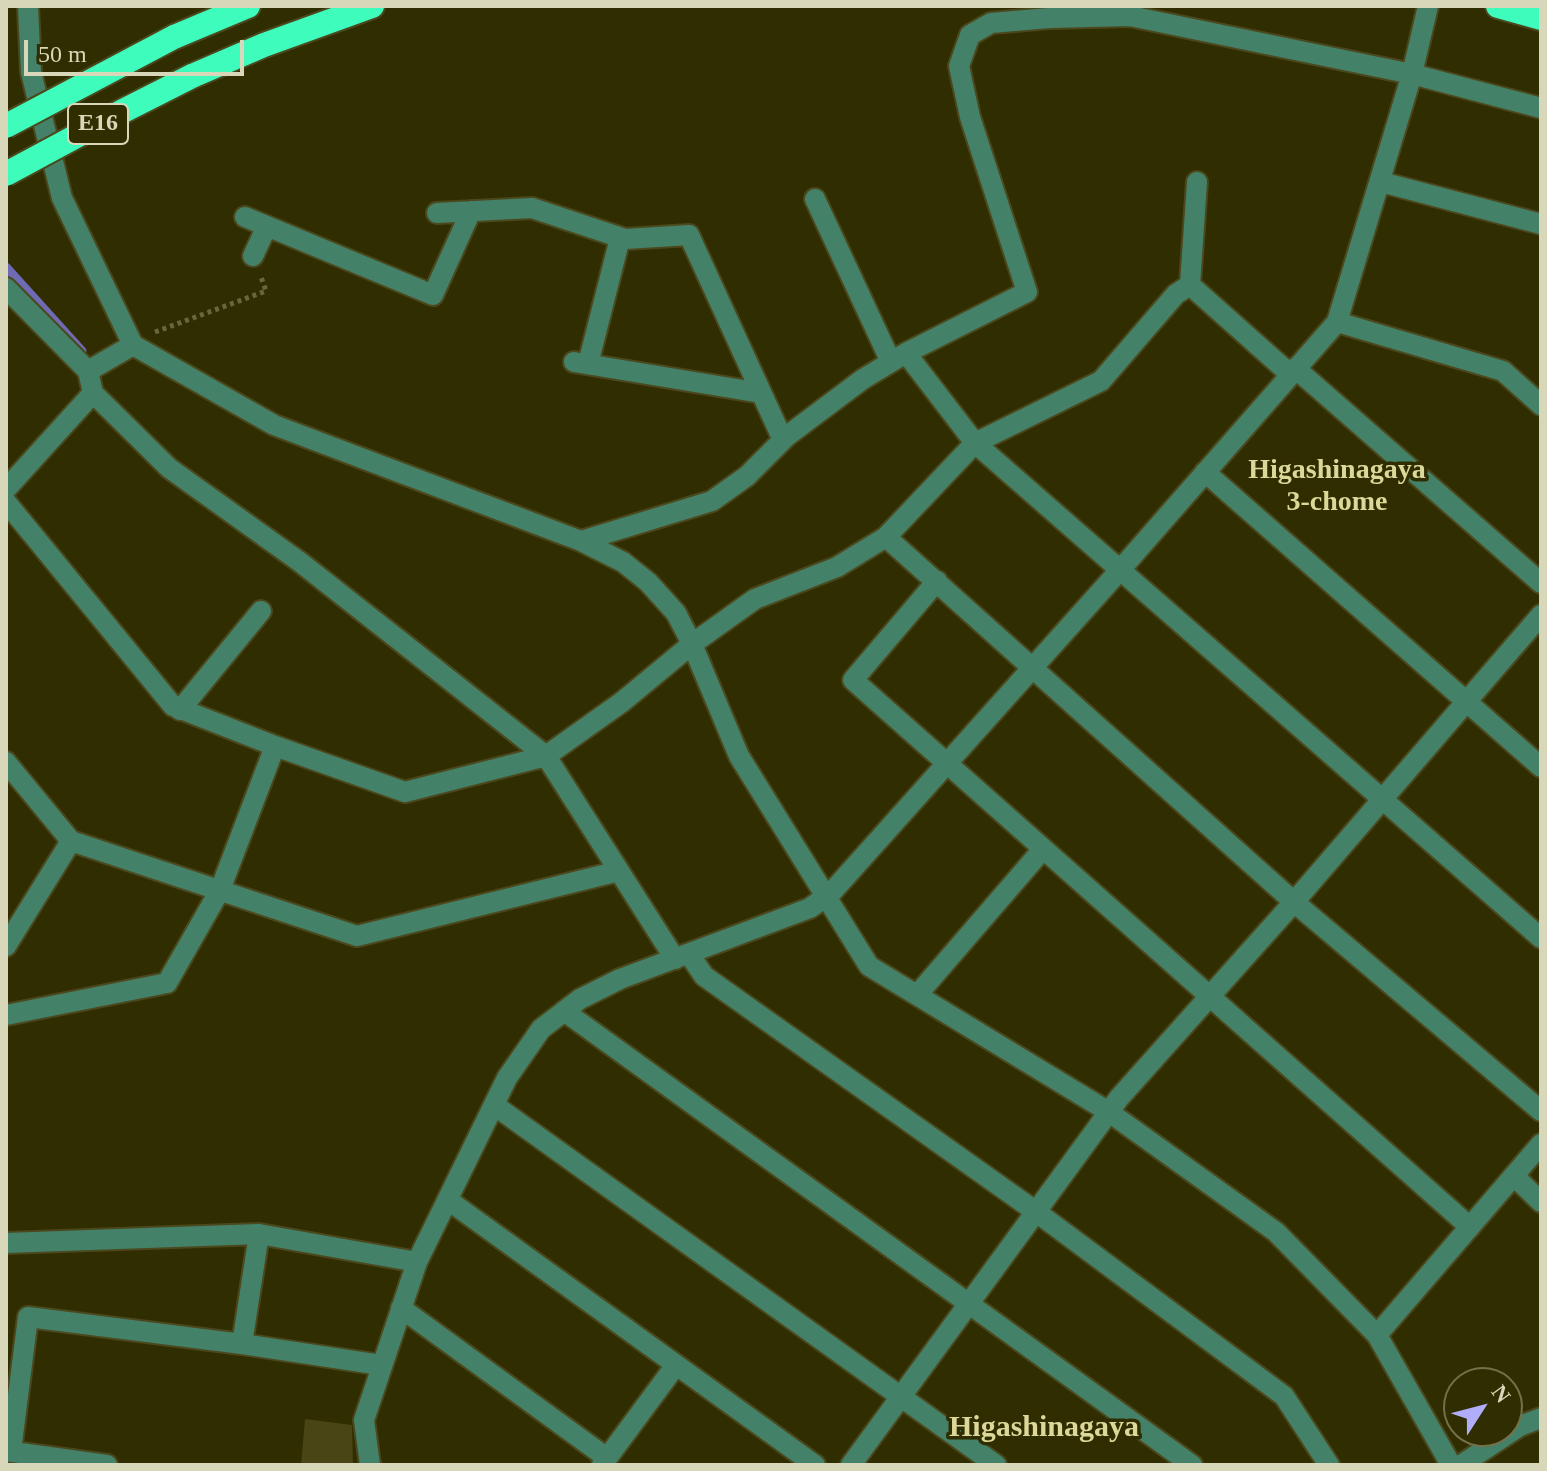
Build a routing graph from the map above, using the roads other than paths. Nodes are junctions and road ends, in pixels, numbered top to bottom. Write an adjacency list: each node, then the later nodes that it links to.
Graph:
1 (28, 6): 24 (street)
2 (248, 6): 9 (highway, E16, bridge)
3 (372, 6): 10 (highway, E16, bridge)
4 (1498, 6): 6 (highway)
5 (1427, 9): 7 (street)
6 (1541, 18)
7 (1412, 74): 8 (street); 12 (street); 25 (street)
8 (1541, 108)
9 (6, 126)
10 (6, 174)
11 (1197, 182): 21 (street)
12 (1381, 182): 17 (street); 23 (street)
13 (815, 199): 25 (street)
14 (471, 211): 15 (street); 18 (street); 19 (street)
15 (437, 213)
16 (245, 217): 18 (street)
17 (1541, 224)
18 (267, 226): 20 (street)
19 (620, 238): 29 (street); 29 (street)
20 (253, 256)
21 (1190, 285): 27 (street); 32 (street)
22 (6, 288): 26 (street)
23 (1337, 322): 27 (street); 30 (street)
24 (133, 345): 26 (street); 37 (street)
25 (898, 357): 31 (street); 32 (street)
26 (88, 371): 28 (street)
27 (1292, 371): 33 (street); 40 (street)
28 (93, 393): 34 (street); 48 (street)
29 (761, 393): 31 (street)
30 (1541, 405)
31 (783, 440): 37 (street)
32 (975, 443): 36 (street); 38 (street)
33 (1205, 472): 38 (street); 45 (street)
34 (6, 489)
35 (6, 502): 46 (street)
36 (886, 537): 39 (street); 43 (street)
37 (581, 541): 43 (street)
38 (1120, 570): 44 (street); 52 (street)
39 (937, 581): 44 (street); 50 (street)
40 (1541, 583)
41 (261, 611): 46 (street)
42 (1541, 615): 45 (street)
43 (692, 644): 48 (street); 57 (street)
44 (1033, 666): 50 (street); 58 (street)
45 (1467, 702): 51 (street); 52 (street)
46 (180, 710): 47 (street)
47 (275, 746): 48 (street); 56 (street)
48 (546, 756): 55 (street)
49 (6, 762): 53 (street)
50 (946, 763): 54 (street); 57 (street)
51 (1541, 767)
52 (1382, 799): 58 (street); 59 (street)
53 (71, 841): 56 (street); 60 (street)
54 (1043, 849): 62 (street); 63 (street)
55 (619, 871): 56 (street); 61 (street)
56 (220, 890): 65 (street)
57 (826, 897): 61 (street); 62 (street)
58 (1294, 902): 63 (street); 67 (street)
59 (1541, 938)
60 (6, 946)
61 (682, 956): 64 (street); 73 (street)
62 (918, 994): 68 (street)
63 (1209, 997): 68 (street); 74 (street)
64 (564, 1011): 66 (street); 78 (street)
65 (6, 1015)
66 (494, 1105): 71 (street); 84 (street)
67 (1541, 1111)
68 (1109, 1112): 73 (street); 80 (street)
69 (1541, 1144): 70 (street)
70 (1514, 1176): 72 (street); 74 (street)
71 (448, 1200): 77 (street); 83 (street)
72 (1541, 1202)
73 (1035, 1211): 78 (street); 94 (street)
74 (1470, 1227): 80 (street)
75 (259, 1234): 76 (street); 77 (street); 81 (street)
76 (6, 1243)
77 (417, 1262): 79 (street)
78 (968, 1303): 84 (street); 93 (street)
79 (401, 1308): 82 (street); 87 (street)
80 (1377, 1335): 95 (street)
81 (242, 1344): 82 (street); 86 (street)
82 (381, 1365): 89 (street)
83 (676, 1365): 87 (street); 90 (street)
84 (901, 1395): 91 (street); 92 (street)
85 (1541, 1418): 96 (street)
86 (9, 1451): 88 (street)
87 (604, 1462)
88 (107, 1465)
89 (370, 1465)
90 (815, 1465)
91 (851, 1465)
92 (996, 1465)
93 (1192, 1465)
94 (1329, 1465)
95 (1451, 1465)
96 (1461, 1465)

